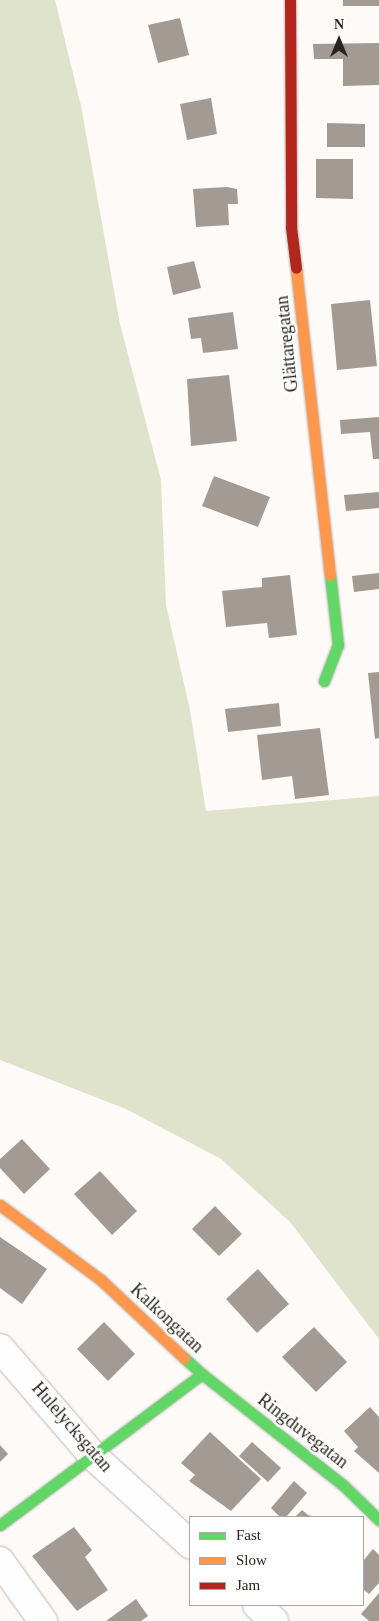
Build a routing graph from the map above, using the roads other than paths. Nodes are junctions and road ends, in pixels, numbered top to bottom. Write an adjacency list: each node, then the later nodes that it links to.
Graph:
1 (290, 0): 2 (street, Glättaregatan)
2 (324, 681)
3 (0, 1205): 5 (street, Kalkongatan)
4 (0, 1348): 6 (street, Hulelycksgatan)
5 (202, 1374): 6 (street, Kalkongatan); 7 (street, Ringduvegatan)
6 (94, 1458): 8 (street, Kalkongatan); 9 (street, Hulelycksgatan)
7 (379, 1520)
8 (0, 1525)
9 (189, 1543)
10 (0, 1561): 12 (street)
11 (258, 1606): 13 (street)
12 (42, 1621)
13 (274, 1621)

